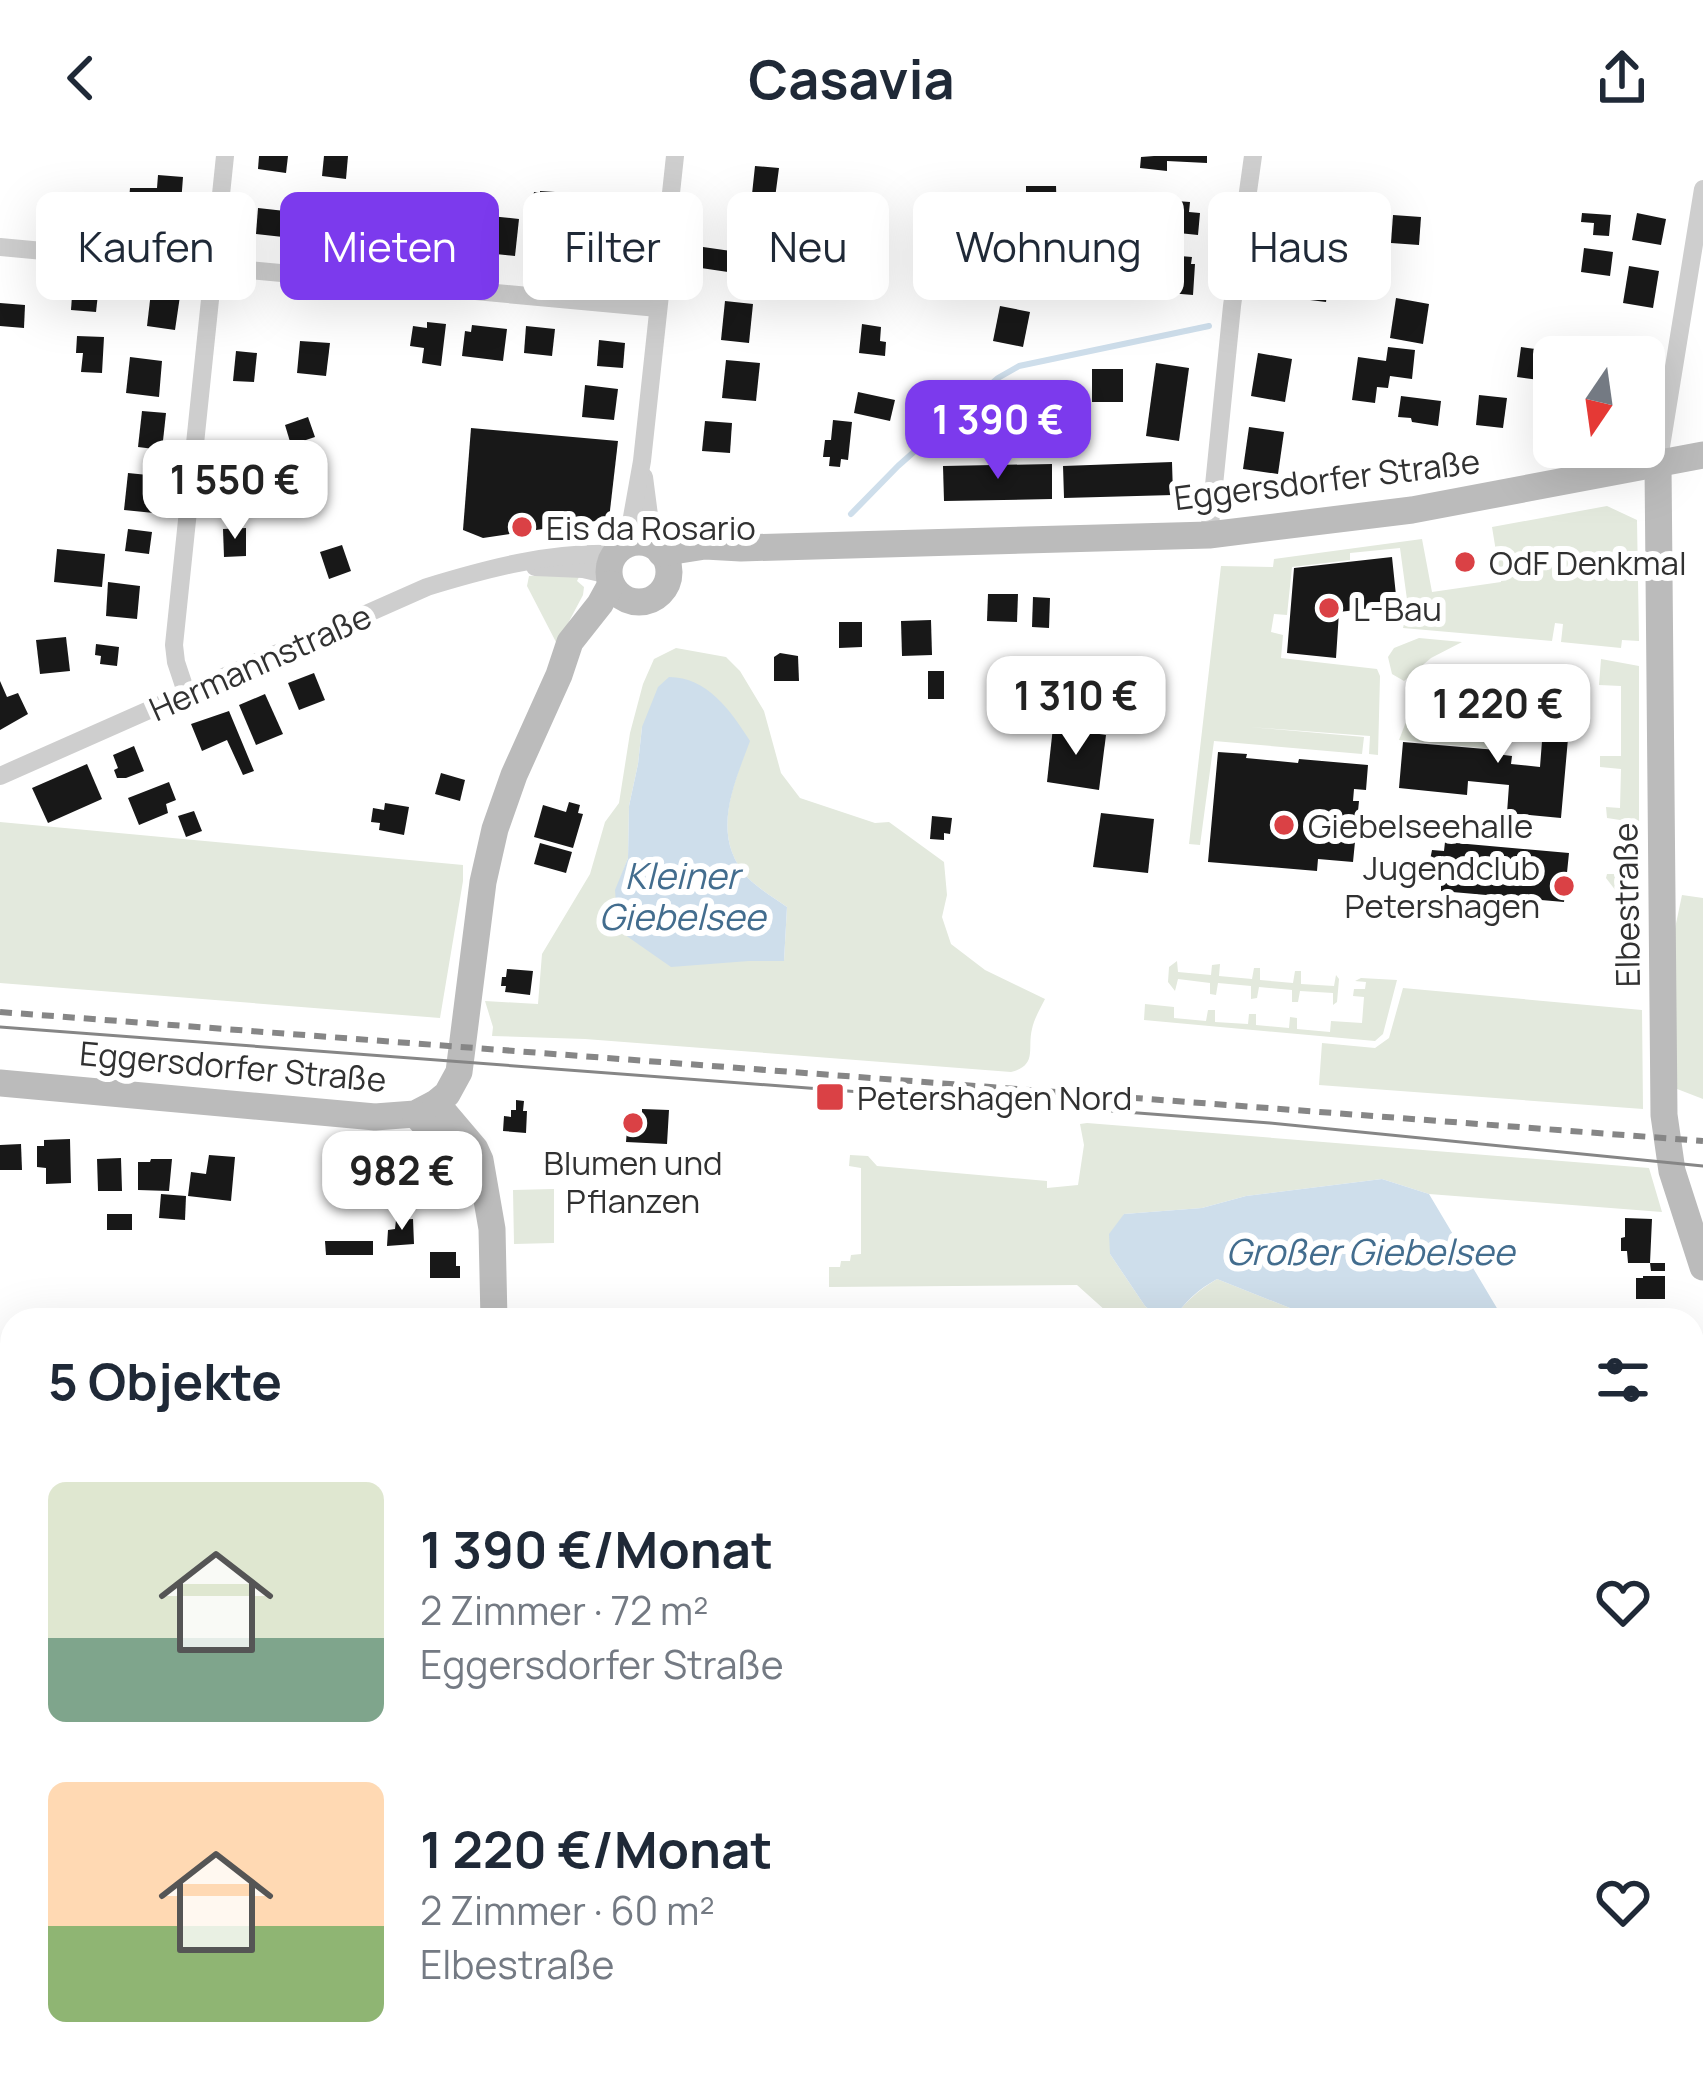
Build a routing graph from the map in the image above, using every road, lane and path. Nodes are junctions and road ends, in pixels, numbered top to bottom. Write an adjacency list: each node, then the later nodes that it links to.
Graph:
1 (224, 156): 5 (street)
2 (675, 156): 10 (street)
3 (1253, 156): 16 (street)
4 (1703, 189): 11 (street)
5 (220, 192)
6 (0, 248): 7 (street)
7 (36, 251)
8 (256, 271): 10 (street)
9 (209, 300): 20 (street)
10 (658, 308): 18 (street)
11 (1665, 421)
12 (1703, 455): 13 (street, Eggersdorfer Straße)
13 (1665, 463)
14 (1637, 468): 16 (street, Eggersdorfer Straße)
15 (1658, 468): 24 (street, Elbestraße)
16 (1209, 535): 17 (street, Eggersdorfer Straße)
17 (741, 548): 18 (street, Eggersdorfer Straße); 19 (street, Eggersdorfer Straße)
18 (629, 566): 19 (street); 19 (street, Eggersdorfer Straße); 20 (street, Hermannstraße); 23 (street)
19 (666, 584)
20 (187, 695): 21 (street, Hermannstraße)
21 (0, 776)
22 (0, 1083): 23 (street, Eggersdorfer Straße)
23 (426, 1109): 25 (street)
24 (1703, 1268)
25 (494, 1308)

